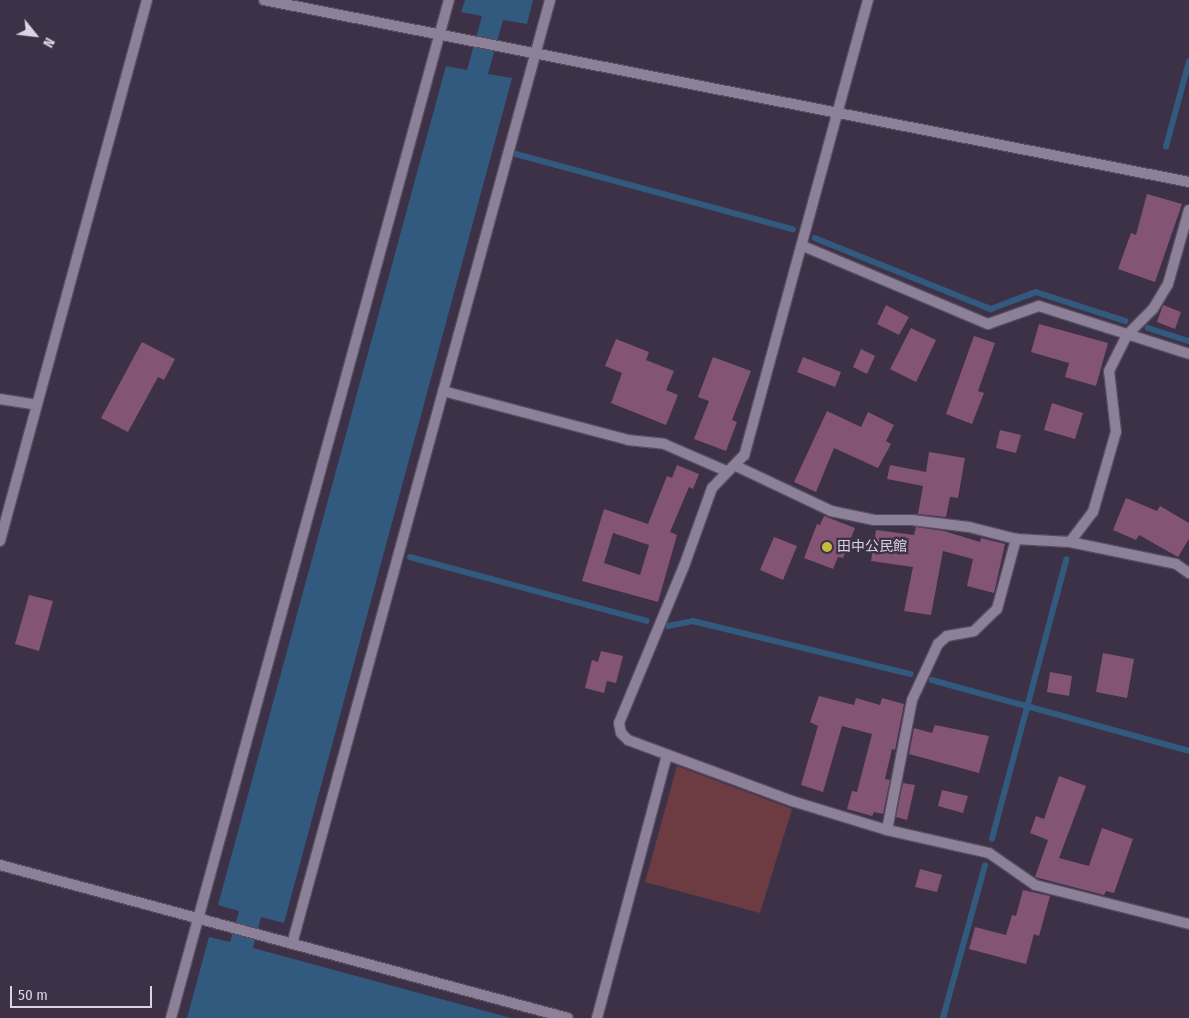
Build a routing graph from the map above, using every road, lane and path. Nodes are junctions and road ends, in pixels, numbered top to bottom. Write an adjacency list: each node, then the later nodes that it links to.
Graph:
1 (147, 0): 16 (street)
2 (264, 0): 6 (street)
3 (448, 0): 6 (street)
4 (550, 0): 7 (street)
5 (868, 0): 8 (street)
6 (440, 34): 7 (street); 26 (street)
7 (536, 52): 8 (street); 14 (street)
8 (838, 111): 9 (street); 11 (street)
9 (1189, 182)
10 (1189, 210): 12 (street)
11 (803, 246): 12 (street); 17 (street)
12 (1127, 334): 13 (street); 21 (street)
13 (1189, 354)
14 (443, 391): 18 (street); 28 (street)
15 (0, 399): 16 (street)
16 (36, 405): 20 (street)
17 (736, 466): 18 (street); 19 (street)
18 (726, 471): 23 (street)
19 (1016, 539): 21 (street); 24 (street)
20 (0, 541)
21 (1070, 542): 22 (street)
22 (1189, 573)
23 (667, 754): 24 (street); 31 (street)
24 (887, 830): 27 (street)
25 (0, 865): 26 (street)
26 (197, 919): 28 (street); 29 (street)
27 (1189, 924)
28 (292, 944): 30 (street)
29 (171, 1018)
30 (568, 1018)
31 (597, 1018)

